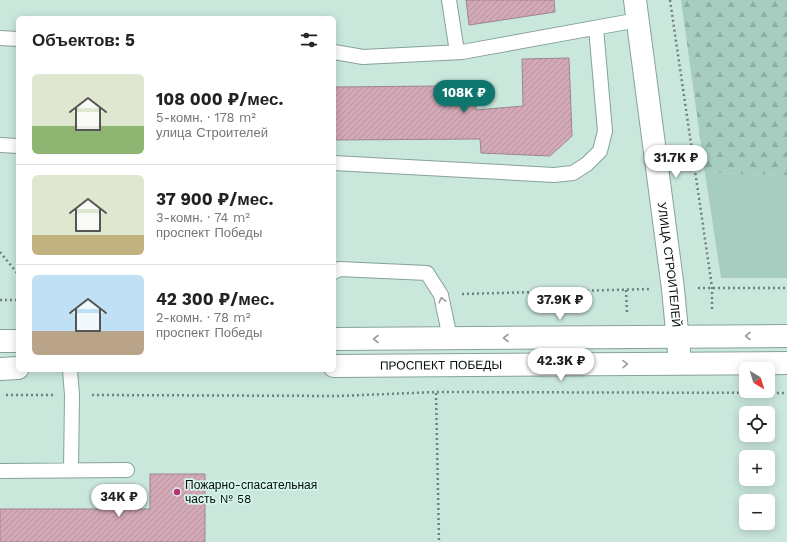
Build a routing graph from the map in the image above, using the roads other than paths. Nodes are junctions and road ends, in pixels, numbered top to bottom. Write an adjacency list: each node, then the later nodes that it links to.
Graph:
1 (449, 0): 7 (lane)
2 (636, 10): 3 (lane); 13 (main road, УЛИЦА СТРОИТЕЛЕЙ)
3 (596, 28): 7 (lane); 10 (lane)
4 (0, 38): 5 (lane)
5 (16, 39)
6 (336, 52): 7 (lane)
7 (457, 52)
8 (0, 145): 9 (lane)
9 (16, 146)
10 (336, 163)
11 (336, 271): 14 (lane, one-way to 11)
12 (787, 336): 13 (main road, one-way to 13)
13 (678, 337): 14 (main road, one-way to 14); 18 (main road, УЛИЦА СТРОИТЕЛЕЙ)
14 (450, 338): 15 (main road, one-way to 15)
15 (336, 339)
16 (0, 341): 17 (main road)
17 (16, 341)
18 (680, 363): 19 (main road, ПРОСПЕКТ ПОБЕДЫ); 20 (main road, ПРОСПЕКТ ПОБЕДЫ, one-way to 18)
19 (787, 363)
20 (336, 366)
21 (16, 368): 22 (main road)
22 (0, 369)
23 (70, 372): 24 (lane)
24 (71, 470): 25 (lane); 26 (lane)
25 (127, 470)
26 (0, 471)

